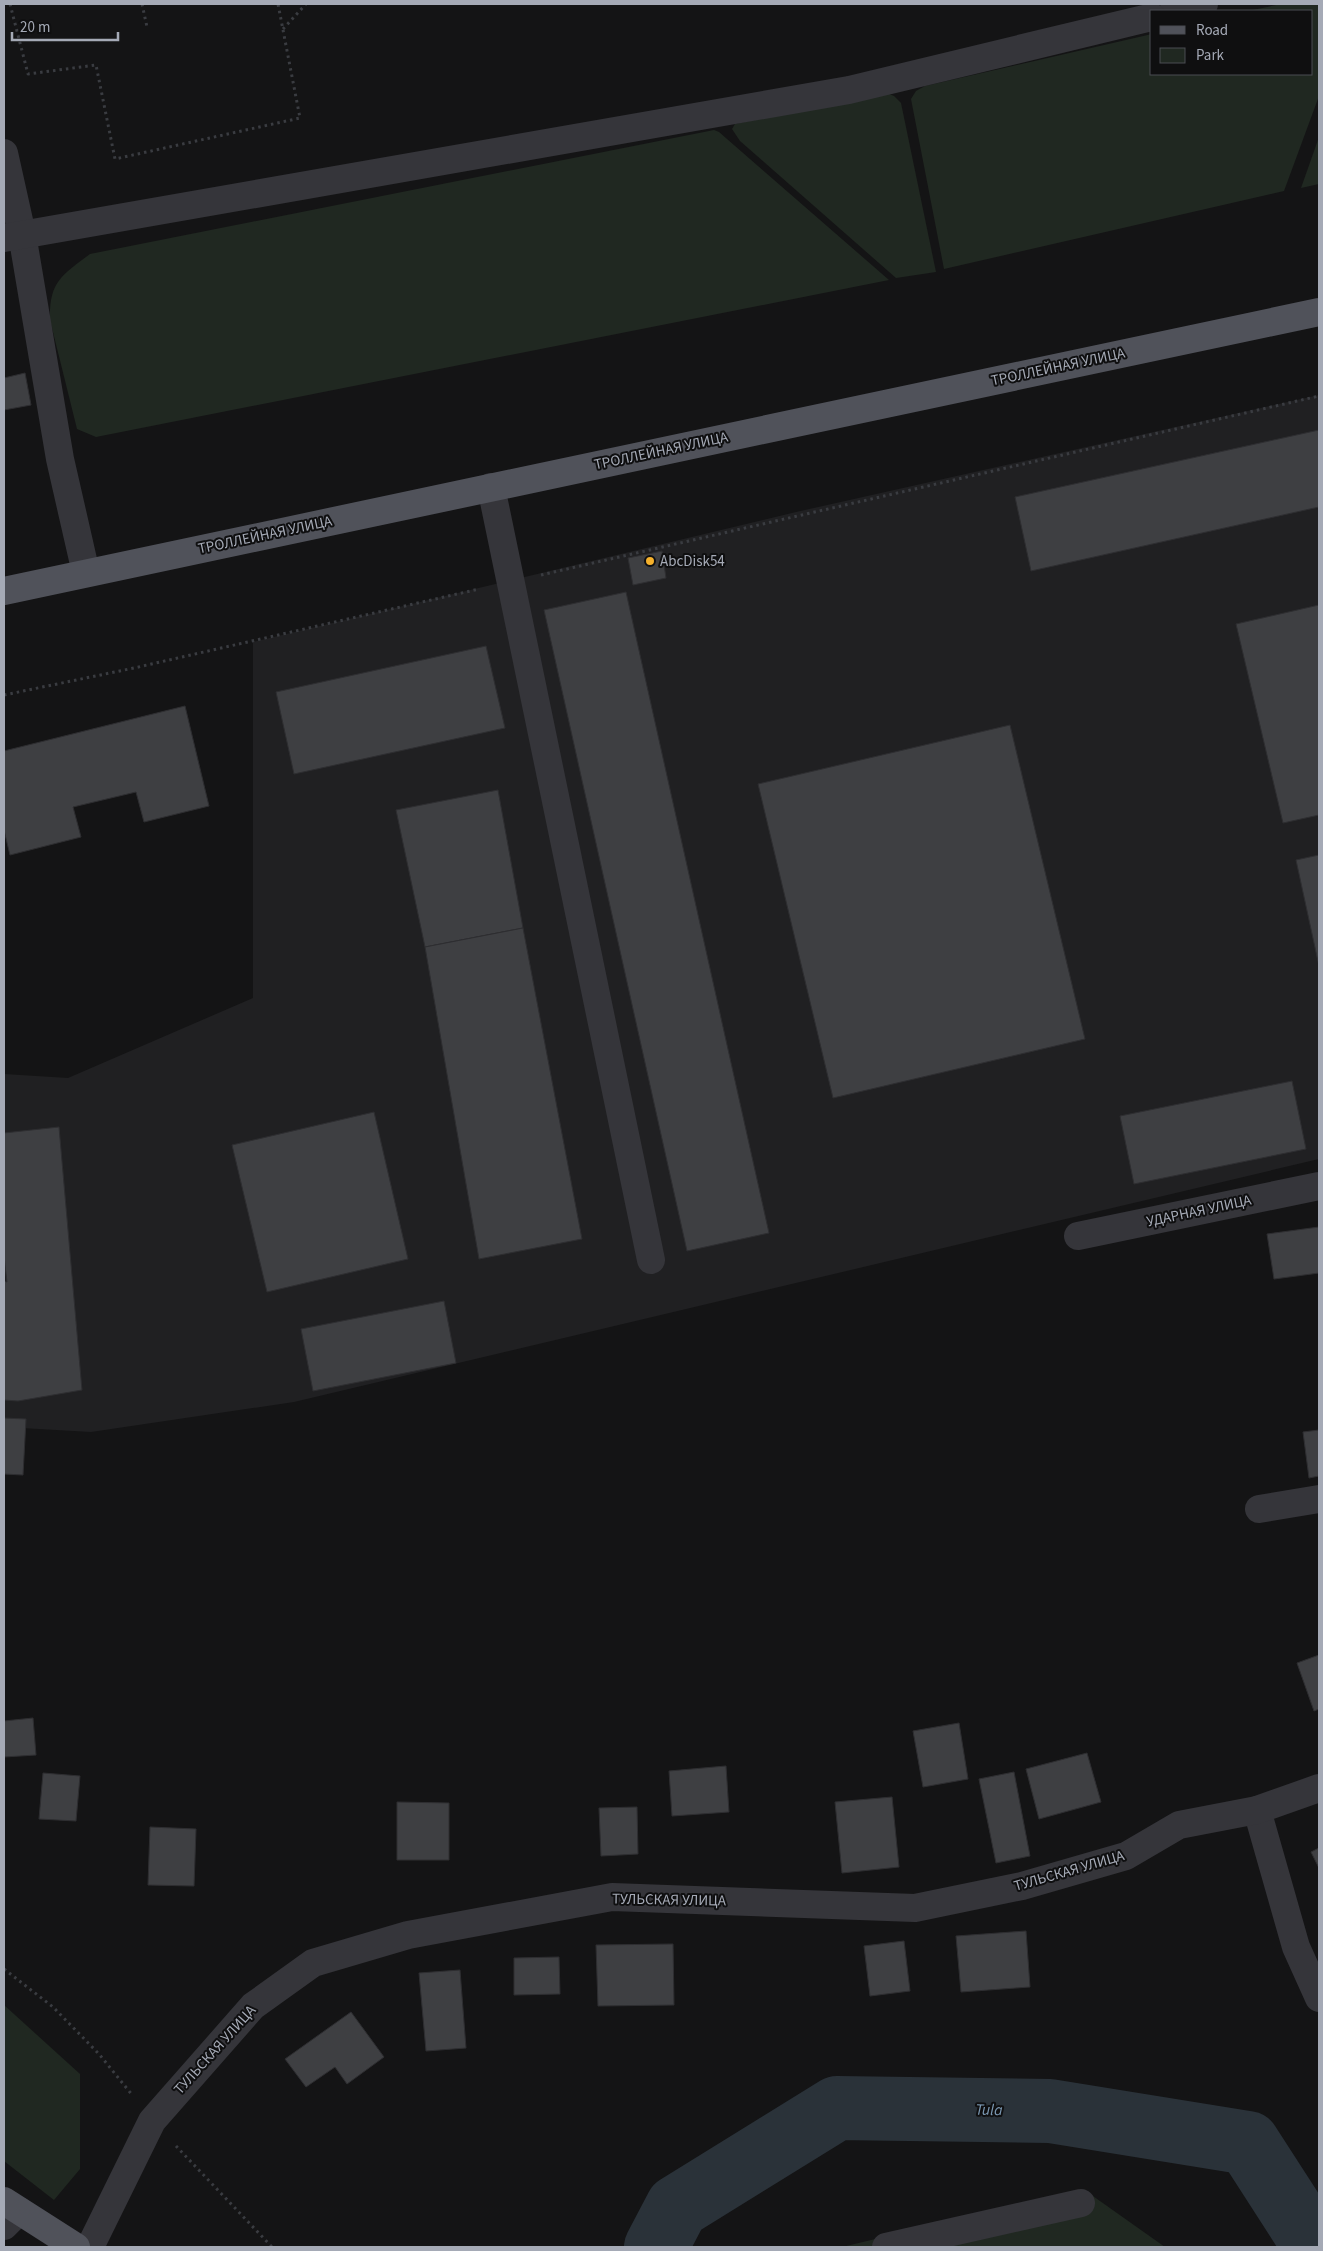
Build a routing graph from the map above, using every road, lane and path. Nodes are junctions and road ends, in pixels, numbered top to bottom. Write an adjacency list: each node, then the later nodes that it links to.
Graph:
1 (10, 4): 9 (path)
2 (142, 4): 8 (path)
3 (278, 4): 9 (path)
4 (306, 4): 9 (path)
5 (1204, 4): 6 (street)
6 (1178, 10)
7 (1150, 16): 11 (street)
8 (147, 27)
9 (283, 30)
10 (4, 153): 11 (street)
11 (13, 236): 15 (street)
12 (1319, 312): 14 (main road, ТРОЛЛЕЙНАЯ УЛИЦА)
13 (1319, 396): 16 (path)
14 (491, 487): 15 (main road, ТРОЛЛЕЙНАЯ УЛИЦА); 16 (street)
15 (86, 573): 17 (main road, ТРОЛЛЕЙНАЯ УЛИЦА)
16 (510, 582): 18 (path); 21 (street)
17 (4, 591)
18 (4, 695)
19 (1319, 1186): 20 (street, УДАРНАЯ УЛИЦА)
20 (1078, 1236)
21 (651, 1260)
22 (1319, 1499): 23 (street)
23 (1259, 1509)
24 (1319, 1788): 25 (street, ТУЛЬСКАЯ УЛИЦА)
25 (1256, 1810): 26 (street); 30 (street, ТУЛЬСКАЯ УЛИЦА)
26 (1319, 1998)
27 (1081, 2203): 31 (street)
28 (9, 2213): 29 (main road)
29 (76, 2247)
30 (90, 2247)
31 (886, 2247)

